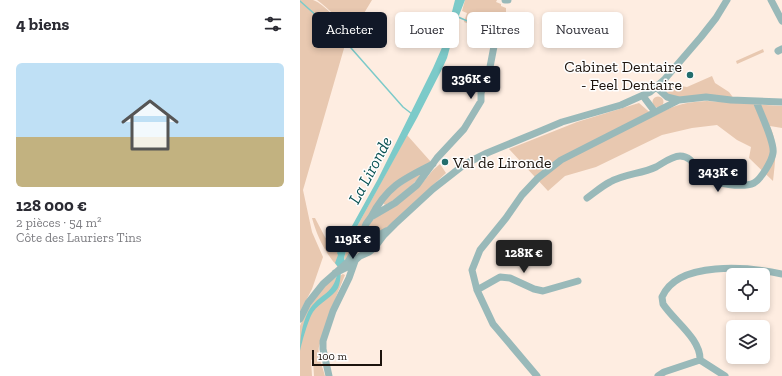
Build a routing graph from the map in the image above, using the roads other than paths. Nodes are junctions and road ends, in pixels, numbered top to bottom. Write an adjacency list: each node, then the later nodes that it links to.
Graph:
1 (505, 0): 2 (street)
2 (508, 0)
3 (727, 0): 7 (street)
4 (771, 0): 5 (street)
5 (782, 21)
6 (494, 48): 13 (street)
7 (656, 87): 8 (street); 9 (street)
8 (643, 96): 12 (street); 17 (street)
9 (679, 100): 10 (street); 12 (street)
10 (756, 101): 11 (street); 14 (street)
11 (782, 102)
12 (655, 112): 28 (street)
13 (434, 164): 15 (street); 15 (street)
14 (587, 198)
15 (371, 217): 16 (street)
16 (365, 229): 18 (street); 19 (street)
17 (388, 230): 18 (street); 20 (street)
18 (369, 236): 19 (street); 20 (street)
19 (360, 240): 21 (street)
20 (376, 246): 22 (street)
21 (356, 248): 22 (street); 23 (street)
22 (366, 253): 23 (street)
23 (354, 257): 24 (street); 26 (street)
24 (346, 267): 26 (street); 29 (street)
25 (782, 274): 30 (street)
26 (349, 278): 31 (street)
27 (578, 281): 28 (street)
28 (477, 290): 32 (street)
29 (300, 319)
30 (700, 360): 33 (street); 34 (street)
31 (329, 376)
32 (537, 376)
33 (658, 376)
34 (725, 376)

